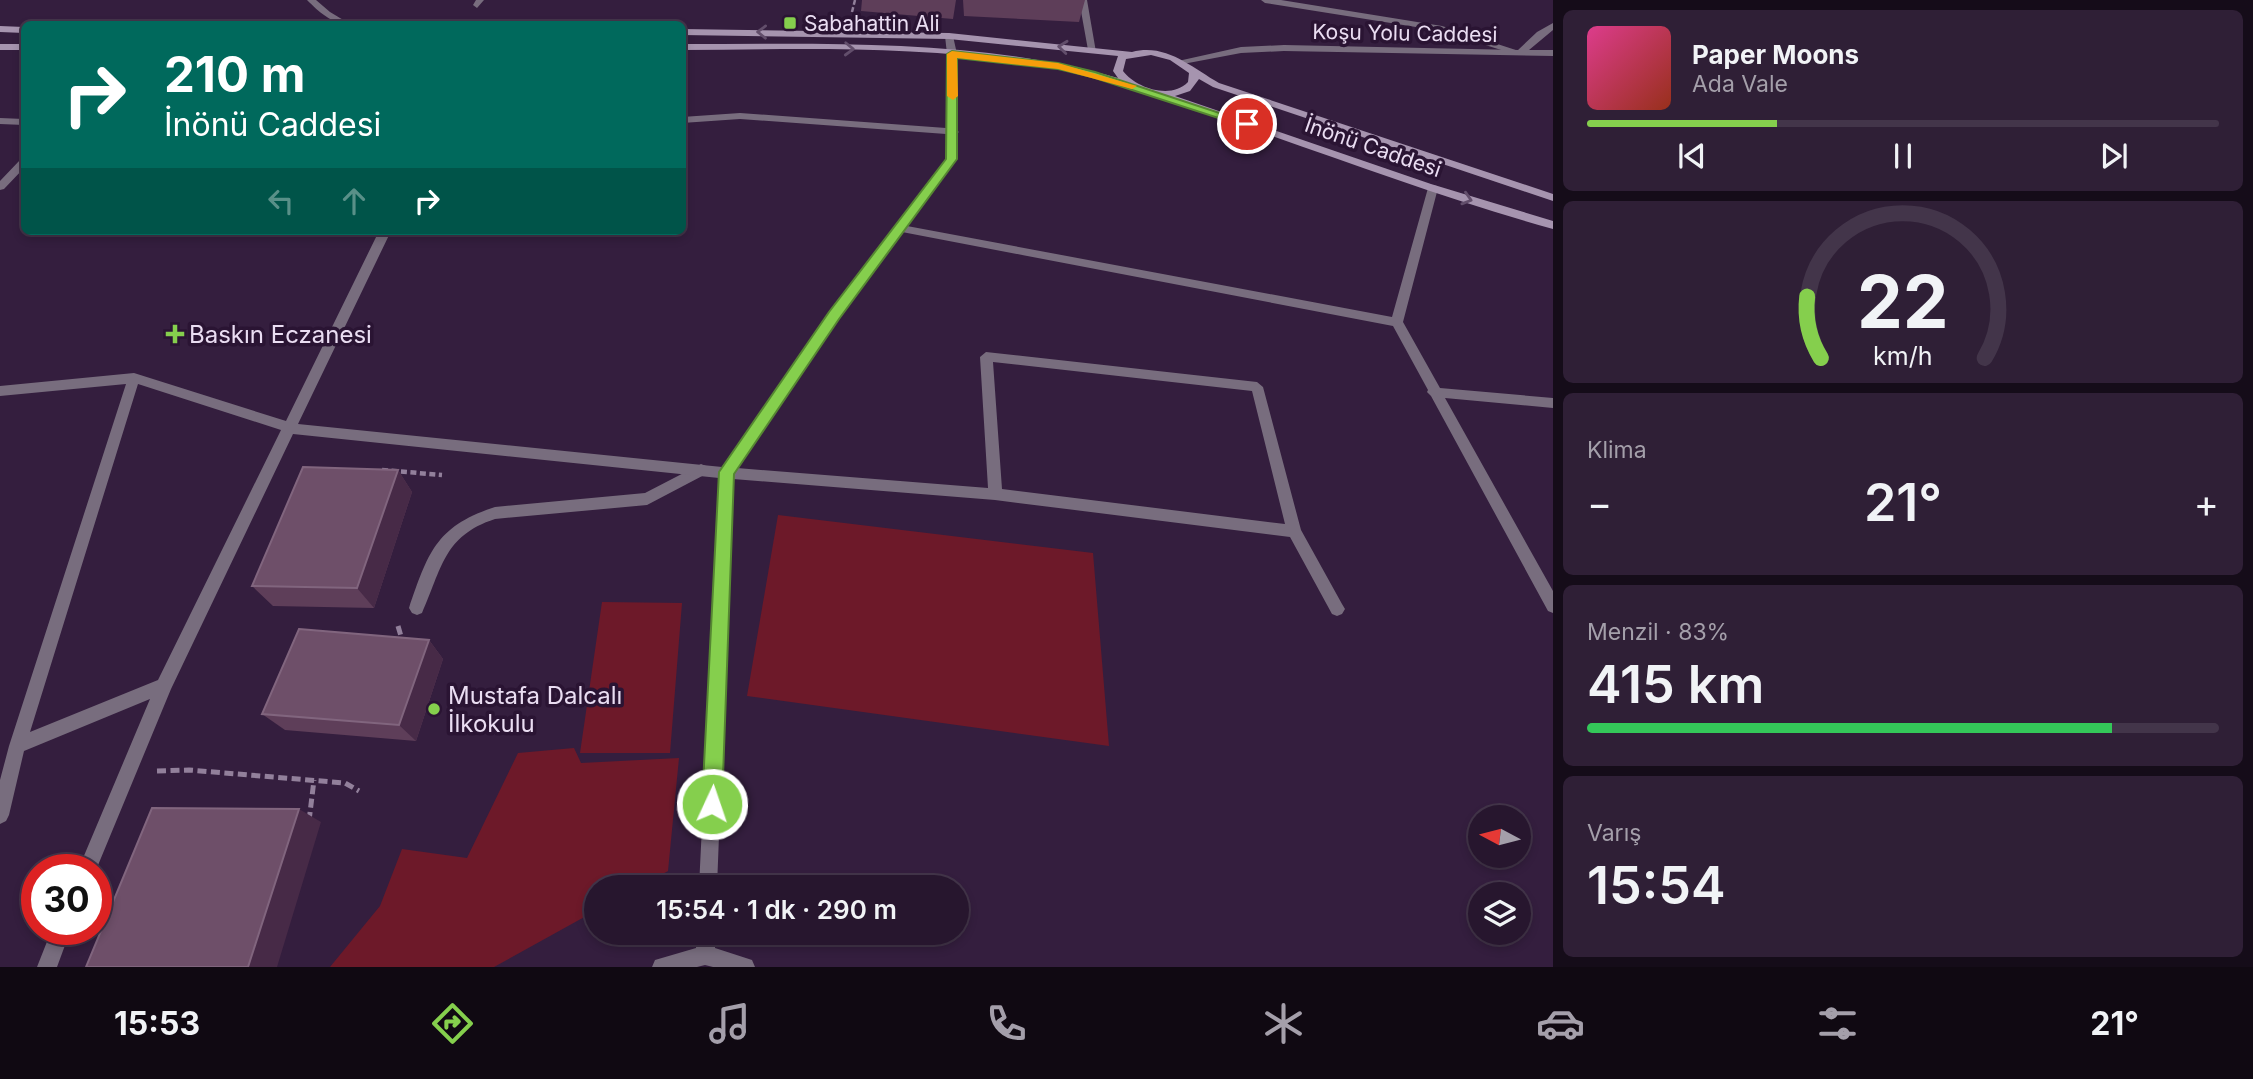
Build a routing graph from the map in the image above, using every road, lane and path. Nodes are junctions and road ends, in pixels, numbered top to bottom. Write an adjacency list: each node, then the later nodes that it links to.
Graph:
1 (311, 0): 4 (street)
2 (1083, 0): 13 (street)
3 (1265, 0): 14 (street)
4 (340, 21)
5 (1553, 26): 14 (street)
6 (0, 29): 7 (main road)
7 (21, 30)
8 (686, 32): 9 (main road, one-way to 8)
9 (949, 36): 13 (main road, one-way to 9); 16 (street)
10 (0, 47): 11 (main road)
11 (21, 47)
12 (686, 47): 16 (main road, İnönü Caddesi, one-way to 16)
13 (1093, 50): 17 (main road)
14 (1520, 53): 15 (street, Koşu Yolu Caddesi); 18 (street, Koşu Yolu Caddesi)
15 (1553, 53)
16 (952, 54): 20 (main road, İnönü Caddesi); 25 (street)
17 (1131, 54): 18 (main road); 20 (main road)
18 (1183, 61): 19 (main road, İnönü Caddesi)
19 (1194, 72): 21 (main road); 29 (main road, İnönü Caddesi)
20 (1132, 86): 21 (main road, İnönü Caddesi)
21 (1155, 93): 28 (main road, İnönü Caddesi)
22 (686, 120): 25 (street)
23 (0, 121): 24 (street)
24 (21, 122)
25 (954, 132): 31 (street)
26 (21, 165): 27 (street)
27 (0, 187)
28 (1433, 188): 30 (main road, İnönü Caddesi, one-way to 30); 33 (street)
29 (1553, 198)
30 (1553, 225)
31 (901, 228): 33 (street); 41 (street)
32 (383, 235): 38 (street)
33 (1397, 322): 36 (street)
34 (134, 378): 35 (street); 38 (street); 49 (street)
35 (0, 391)
36 (1433, 392): 37 (street); 45 (street)
37 (1553, 403)
38 (290, 428): 39 (street); 48 (street)
39 (701, 470): 41 (street); 46 (street)
40 (379, 471): 42 (path)
41 (726, 472): 43 (street); 56 (street)
42 (442, 475)
43 (995, 494): 44 (street); 44 (street)
44 (1294, 531): 47 (street)
45 (1553, 606)
46 (417, 608)
47 (1337, 609)
48 (164, 685): 49 (street); 50 (street)
49 (18, 746): 53 (street)
50 (128, 771): 51 (path); 55 (street)
51 (314, 780): 52 (path); 54 (path)
52 (359, 791)
53 (0, 815)
54 (309, 822)
55 (94, 854)
56 (709, 875)
57 (56, 945): 60 (street)
58 (705, 945): 59 (street)
59 (705, 955): 61 (street); 62 (street)
60 (47, 967)
61 (662, 967)
62 (745, 967)

